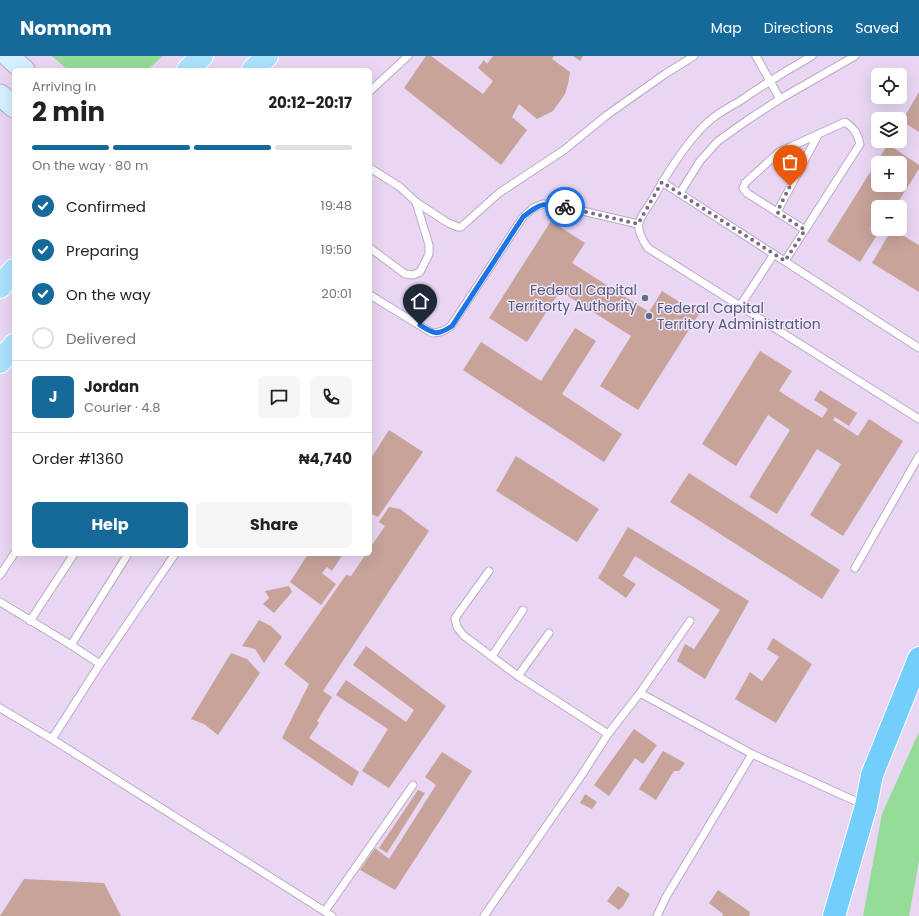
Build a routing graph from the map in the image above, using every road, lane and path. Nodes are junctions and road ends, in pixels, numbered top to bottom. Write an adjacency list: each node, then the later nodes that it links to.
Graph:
1 (8, 56): 9 (street)
2 (202, 56): 10 (main road)
3 (267, 56): 11 (main road)
4 (408, 56): 13 (lane)
5 (694, 56): 21 (lane)
6 (756, 56): 12 (lane)
7 (812, 56): 12 (lane)
8 (855, 56): 15 (lane)
9 (22, 68)
10 (190, 68)
11 (255, 68)
12 (770, 80): 15 (lane); 19 (lane)
13 (372, 89)
14 (0, 95): 16 (street)
15 (780, 99): 20 (lane)
16 (12, 105)
17 (818, 135): 22 (lane); 22 (lane); 24 (lane)
18 (372, 169): 21 (lane)
19 (662, 182): 20 (lane); 23 (lane)
20 (680, 193): 26 (lane)
21 (416, 202): 25 (lane)
22 (777, 212): 24 (lane)
23 (638, 224): 30 (lane); 31 (lane)
24 (805, 230): 27 (lane)
25 (372, 249)
26 (774, 254): 27 (lane); 31 (lane)
27 (785, 261): 33 (lane)
28 (12, 272): 29 (main road)
29 (0, 287)
30 (372, 296)
31 (740, 306): 35 (lane)
32 (12, 347): 34 (main road)
33 (919, 348)
34 (0, 362)
35 (919, 419)
36 (919, 456): 41 (lane)
37 (13, 556): 43 (lane)
38 (73, 556): 46 (lane)
39 (127, 556): 49 (lane)
40 (174, 556): 52 (lane)
41 (855, 568)
42 (489, 571): 50 (lane)
43 (0, 575)
44 (0, 602): 46 (lane)
45 (523, 610): 50 (lane)
46 (30, 621): 49 (lane)
47 (690, 621): 54 (lane)
48 (549, 633): 53 (lane)
49 (71, 645): 52 (lane)
50 (492, 656): 53 (lane)
51 (919, 658): 60 (highway)
52 (100, 664): 57 (lane)
53 (518, 676): 56 (lane)
54 (640, 693): 56 (lane); 58 (lane)
55 (0, 708): 57 (lane)
56 (608, 734): 63 (lane)
57 (52, 739): 61 (lane)
58 (752, 754): 60 (lane); 64 (lane)
59 (413, 785): 61 (lane)
60 (866, 806): 65 (highway)
61 (325, 911): 62 (lane)
62 (332, 916)
63 (484, 916)
64 (657, 916)
65 (834, 916)

